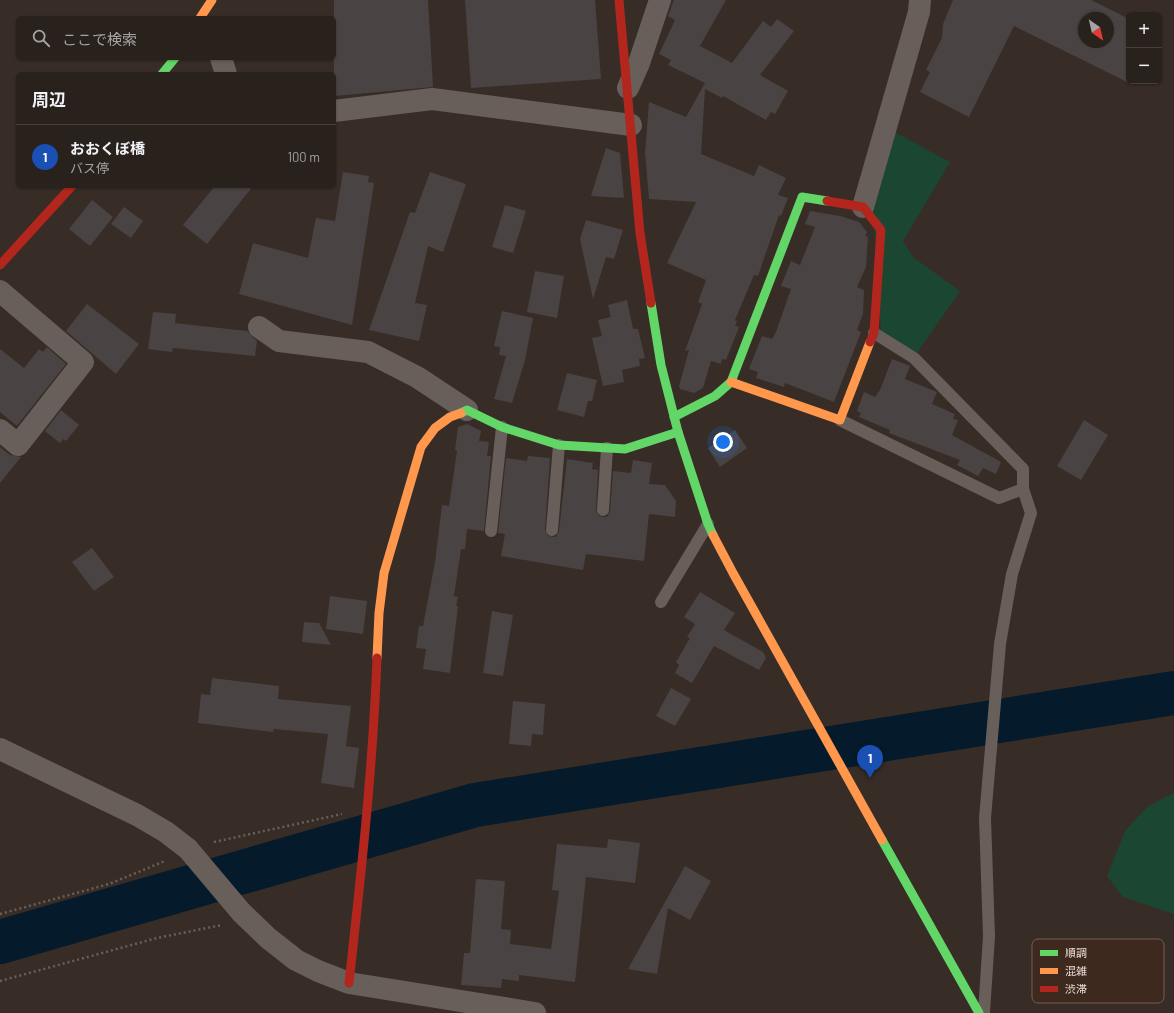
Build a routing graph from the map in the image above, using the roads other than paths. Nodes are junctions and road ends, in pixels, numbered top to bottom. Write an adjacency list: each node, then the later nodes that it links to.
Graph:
1 (212, 0): 5 (street)
2 (619, 0): 10 (street)
3 (660, 0): 10 (street)
4 (920, 0): 14 (street)
5 (201, 16)
6 (173, 60): 8 (street)
7 (222, 60): 9 (street)
8 (164, 72)
9 (225, 72)
10 (628, 88): 12 (street)
11 (336, 111): 12 (street)
12 (631, 126): 21 (street)
13 (70, 188): 15 (street)
14 (863, 207): 18 (street); 19 (street)
15 (0, 265)
16 (0, 291): 24 (street)
17 (259, 327): 20 (street)
18 (874, 333): 22 (street); 28 (lane)
19 (731, 382): 21 (street); 22 (street)
20 (467, 410): 23 (street); 35 (street)
21 (674, 417): 25 (street)
22 (840, 420): 28 (lane)
23 (502, 427): 26 (street); 32 (lane)
24 (0, 430)
25 (678, 432): 27 (street); 30 (street)
26 (559, 444): 27 (street); 31 (lane)
27 (607, 448): 29 (lane)
28 (1024, 489): 39 (lane)
29 (603, 510)
30 (708, 524): 33 (lane); 38 (street)
31 (552, 530)
32 (491, 531)
33 (661, 602)
34 (0, 749): 35 (street)
35 (349, 983): 36 (street)
36 (459, 1007): 37 (street)
37 (535, 1013)
38 (979, 1013)
39 (984, 1013)

